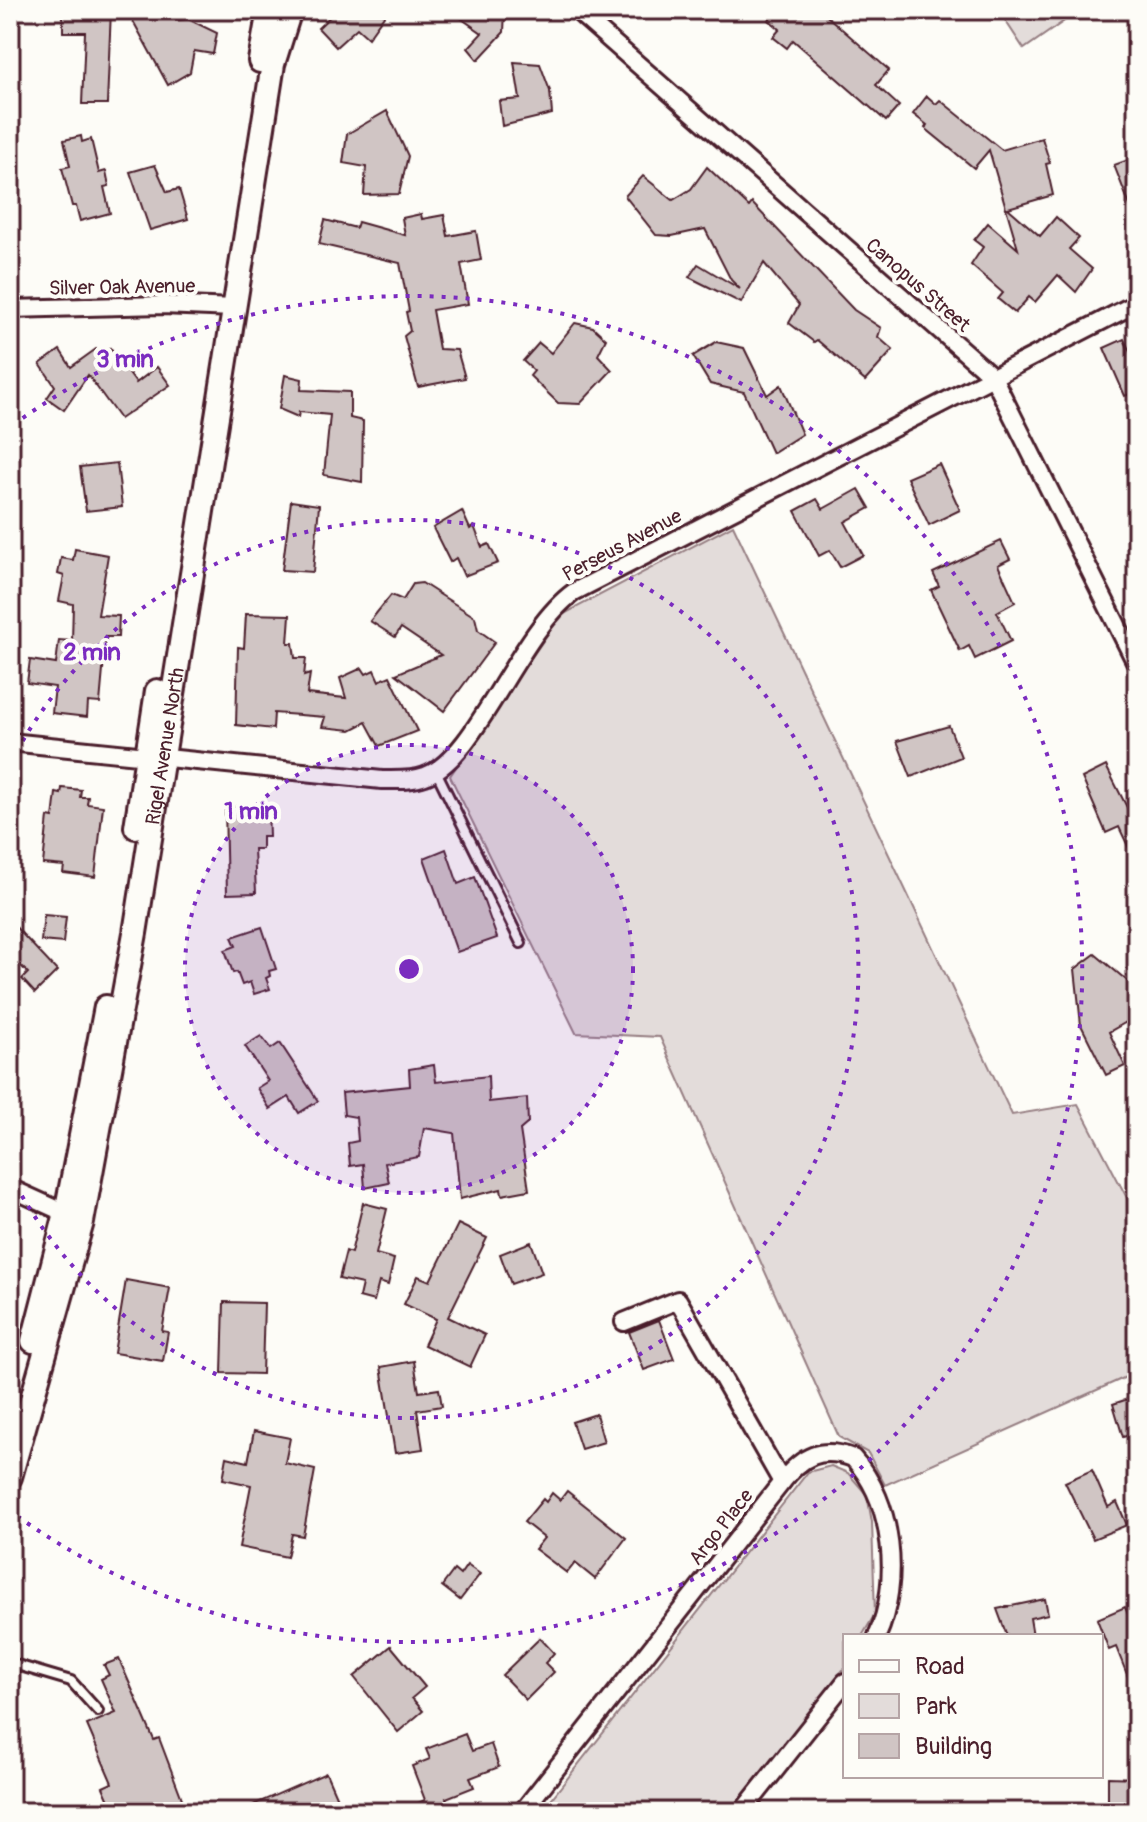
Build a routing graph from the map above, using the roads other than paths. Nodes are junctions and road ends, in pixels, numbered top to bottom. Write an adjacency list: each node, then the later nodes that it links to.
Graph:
1 (269, 10): 5 (main road, Rigel Avenue North)
2 (290, 10): 5 (main road, Rigel Avenue North)
3 (576, 10): 7 (street, Canopus Street)
4 (1137, 303): 7 (street, Perseus Avenue)
5 (227, 307): 6 (street, Silver Oak Avenue); 10 (main road, Rigel Avenue North)
6 (10, 309)
7 (993, 377): 8 (street, Canopus Street); 11 (street, Perseus Avenue)
8 (1137, 665)
9 (10, 742): 10 (street)
10 (154, 758): 11 (street); 14 (main road, Rigel Avenue North)
11 (436, 771): 12 (lane)
12 (521, 943)
13 (10, 1188): 14 (street)
14 (74, 1218): 16 (main road, Rigel Avenue North); 17 (main road, Rigel Avenue North)
15 (624, 1322): 18 (street)
16 (10, 1431)
17 (10, 1477)
18 (782, 1482): 19 (street, Argo Place); 23 (street, Argo Place)
19 (878, 1634)
20 (10, 1663): 22 (lane)
21 (843, 1685): 24 (street)
22 (98, 1711)
23 (522, 1812)
24 (742, 1812)

